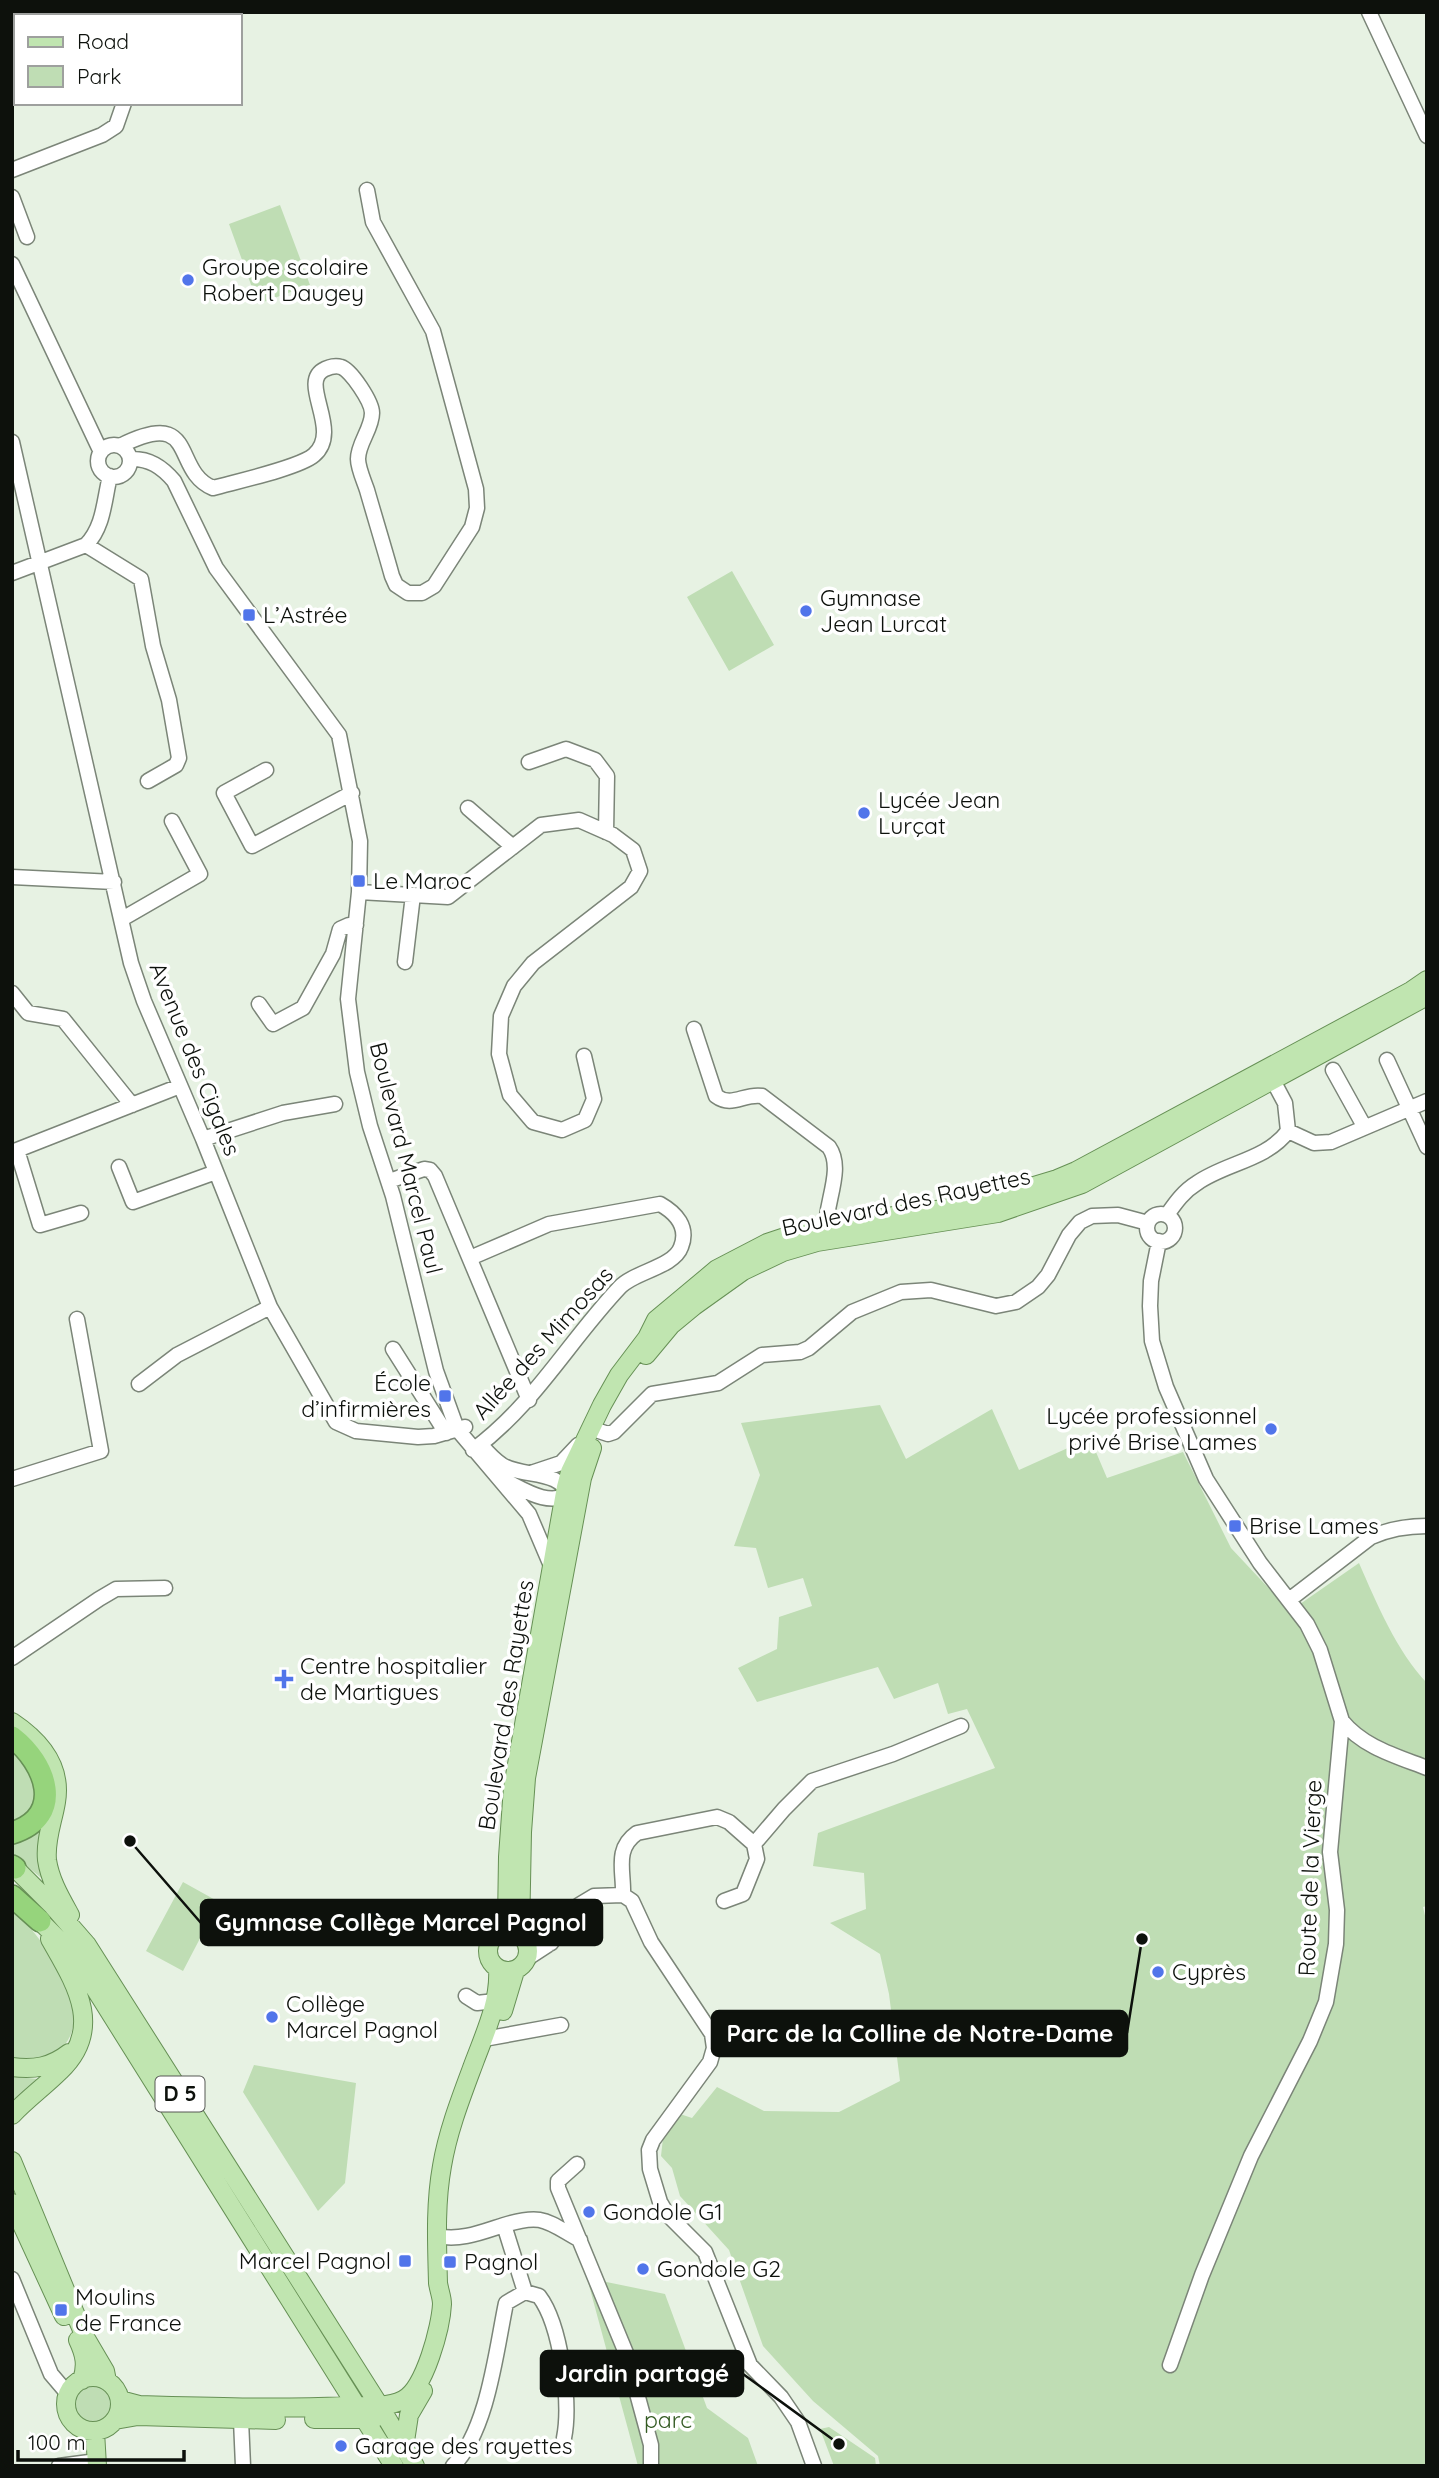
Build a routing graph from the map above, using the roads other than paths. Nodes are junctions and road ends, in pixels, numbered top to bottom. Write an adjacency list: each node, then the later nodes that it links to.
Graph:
1 (1369, 12): 3 (street)
2 (123, 105): 4 (street)
3 (1427, 136)
4 (12, 170)
5 (367, 190): 10 (street)
6 (12, 197): 7 (street)
7 (27, 237)
8 (12, 264): 11 (street)
9 (12, 442): 15 (street, Avenue des Cigales)
10 (120, 446): 11 (street); 12 (street)
11 (101, 452): 13 (street)
12 (130, 459): 13 (street); 20 (street, Boulevard Marcel Paul)
13 (110, 477): 14 (street)
14 (86, 545): 15 (street); 19 (street)
15 (39, 561): 16 (street); 26 (street, Avenue des Cigales)
16 (12, 573)
17 (529, 762): 23 (street)
18 (266, 770): 20 (street)
19 (148, 782)
20 (352, 793): 27 (street, Boulevard Marcel Paul)
21 (468, 808): 24 (street)
22 (172, 821): 29 (street)
23 (606, 832): 24 (street); 37 (street)
24 (513, 847): 28 (street)
25 (12, 877): 26 (street)
26 (114, 882): 29 (street, Avenue des Cigales)
27 (359, 892): 28 (street); 30 (street, Boulevard Marcel Paul)
28 (413, 895): 31 (street)
29 (122, 919): 41 (street, Avenue des Cigales)
30 (356, 925): 35 (street); 53 (street, Boulevard Marcel Paul)
31 (405, 962)
32 (1427, 980): 40 (main road, Boulevard des Rayettes)
33 (12, 993): 44 (street)
34 (1427, 996): 40 (main road, Boulevard des Rayettes)
35 (259, 1003)
36 (694, 1029): 57 (street)
37 (584, 1056)
38 (1387, 1060): 45 (street)
39 (1334, 1070): 46 (street)
40 (1270, 1075): 47 (street); 57 (main road, Boulevard des Rayettes)
41 (180, 1086): 44 (street); 48 (street, Avenue des Cigales)
42 (1427, 1101): 45 (street)
43 (335, 1104): 48 (street)
44 (132, 1105): 50 (street)
45 (1409, 1107): 46 (street); 49 (street)
46 (1364, 1126): 47 (street)
47 (1288, 1131): 55 (street)
48 (203, 1139): 52 (street, Avenue des Cigales)
49 (1427, 1147)
50 (15, 1151): 54 (street)
51 (119, 1167): 52 (street)
52 (216, 1172): 60 (street, Avenue des Cigales)
53 (388, 1181): 59 (street); 66 (street, Boulevard Marcel Paul)
54 (81, 1213)
55 (1167, 1215): 56 (street); 58 (street)
56 (1148, 1223): 58 (street); 67 (street)
57 (826, 1233): 62 (main road, Boulevard des Rayettes); 67 (main road, Boulevard des Rayettes)
58 (1159, 1241): 76 (street, Route de la Vierge)
59 (470, 1258): 65 (street); 65 (street, Allée des Mimosas)
60 (270, 1307): 64 (street); 66 (street, Avenue des Cigales)
61 (77, 1319): 71 (street)
62 (656, 1320): 69 (street); 72 (main road, Boulevard des Rayettes)
63 (393, 1349): 66 (street)
64 (139, 1384)
65 (529, 1400): 68 (street, Allée des Mimosas)
66 (456, 1429): 68 (street, Boulevard Marcel Paul)
67 (599, 1431): 72 (main road, Boulevard des Rayettes)
68 (477, 1448): 69 (street, Boulevard Marcel Paul); 70 (street, Boulevard Marcel Paul)
69 (528, 1473): 72 (street, Boulevard Marcel Paul)
70 (498, 1477): 72 (street, Boulevard Marcel Paul); 74 (street, Boulevard Marcel Paul)
71 (12, 1479)
72 (570, 1491): 74 (main road, Boulevard des Rayettes)
73 (1427, 1526): 76 (street)
74 (559, 1564): 90 (main road, Boulevard des Rayettes)
75 (165, 1588): 77 (street)
76 (1289, 1600): 78 (street, Route de la Vierge)
77 (12, 1658)
78 (1342, 1721): 82 (street); 111 (street, Route de la Vierge)
79 (12, 1722): 91 (main road)
80 (961, 1726): 84 (street)
81 (12, 1737): 83 (highway)
82 (1427, 1768)
83 (12, 1833)
84 (754, 1844): 86 (street); 88 (street)
85 (13, 1867): 91 (main road, D 5)
86 (623, 1895): 90 (street); 130 (street)
87 (12, 1896): 89 (highway, D 5)
88 (724, 1900)
89 (40, 1921): 97 (main road); 99 (main road, D 5)
90 (519, 1941): 92 (main road); 92 (main road)
91 (87, 1945): 110 (main road, D 5)
92 (506, 1970): 94 (main road); 96 (main road)
93 (466, 1996): 94 (street)
94 (495, 2001): 96 (main road)
95 (561, 2025): 96 (street)
96 (490, 2038): 105 (main road)
97 (78, 2047): 98 (main road); 100 (main road)
98 (12, 2067)
99 (163, 2099): 110 (main road, D 5); 116 (main road)
100 (12, 2115)
101 (12, 2161): 113 (main road)
102 (577, 2164): 106 (street)
103 (12, 2203): 112 (main road)
104 (504, 2225): 105 (street); 106 (street); 109 (street)
105 (443, 2237): 108 (main road); 117 (main road)
106 (580, 2240): 129 (street)
107 (12, 2279): 114 (street)
108 (438, 2287): 110 (main road); 116 (main road)
109 (525, 2292): 121 (street); 128 (street)
110 (329, 2338): 116 (main road, D 5); 116 (main road, D 5)
111 (1170, 2365)
112 (82, 2380): 113 (main road); 114 (main road)
113 (107, 2381): 115 (main road)
114 (68, 2394): 120 (main road)
115 (120, 2400): 116 (main road); 118 (main road)
116 (365, 2412): 117 (main road); 119 (main road); 122 (main road, D 5); 126 (main road, D 5); 127 (main road)
117 (409, 2416): 122 (main road)
118 (115, 2420): 119 (main road); 120 (main road)
119 (244, 2428): 125 (street)
120 (95, 2431): 123 (main road)
121 (564, 2438)
122 (404, 2448): 127 (main road, D 5)
123 (97, 2463): 124 (street)
124 (59, 2466)
125 (243, 2466)
126 (394, 2466)
127 (413, 2466)
128 (453, 2466)
129 (651, 2466)
130 (814, 2466)

